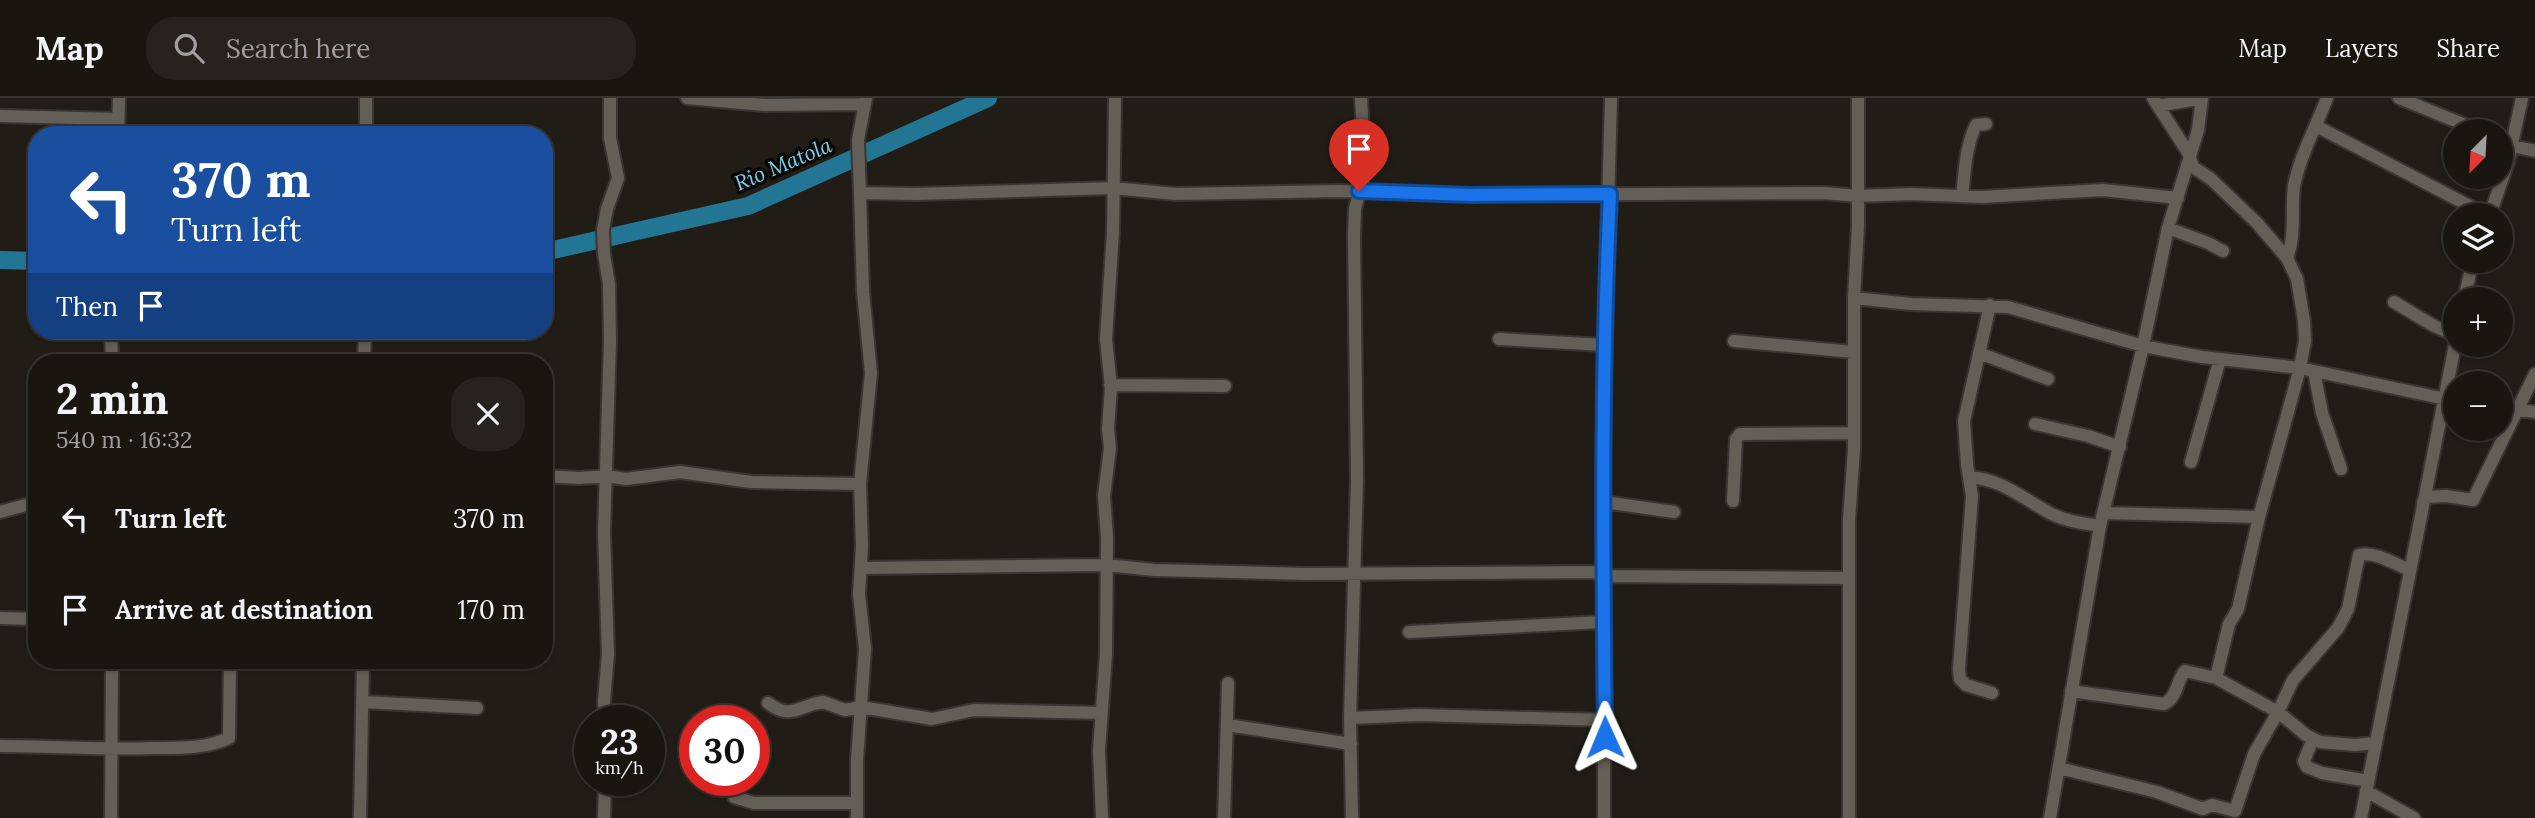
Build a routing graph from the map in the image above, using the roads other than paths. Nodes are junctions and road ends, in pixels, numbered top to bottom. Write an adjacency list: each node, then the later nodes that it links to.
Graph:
1 (119, 98): 16 (street)
2 (366, 98): 20 (street)
3 (610, 98): 66 (street)
4 (687, 98): 13 (street)
5 (1115, 98): 28 (street)
6 (1361, 98): 29 (street)
7 (1611, 98): 31 (street)
8 (1858, 98): 32 (street)
9 (2202, 98): 14 (street); 25 (street)
10 (2327, 98): 21 (street)
11 (2399, 98): 17 (street)
12 (2522, 98): 22 (street)
13 (866, 101): 30 (street)
14 (2155, 102): 25 (street)
15 (0, 116): 16 (street)
16 (118, 119): 19 (street)
17 (2451, 119)
18 (1986, 124): 33 (street)
19 (119, 126)
20 (366, 126)
21 (2316, 126): 35 (street); 38 (street)
22 (2513, 128)
23 (2513, 143): 24 (street)
24 (2535, 151)
25 (2189, 154): 26 (street); 27 (street)
26 (2199, 173): 27 (street); 38 (street)
27 (2184, 180): 34 (street)
28 (1113, 188): 29 (street); 30 (street); 54 (street)
29 (1359, 191): 31 (street); 82 (street)
30 (860, 193): 69 (street)
31 (1610, 194): 32 (street); 45 (street)
32 (1858, 196): 33 (street); 39 (street)
33 (1962, 196): 34 (street)
34 (2178, 198): 36 (street)
35 (2465, 203)
36 (2168, 228): 37 (street); 46 (street)
37 (2223, 251)
38 (2287, 258): 50 (street)
39 (1854, 298): 41 (street); 47 (street)
40 (2394, 302): 42 (street)
41 (1990, 305): 46 (street); 48 (street)
42 (2443, 330)
43 (1499, 339): 45 (street)
44 (1734, 341): 47 (street)
45 (1604, 345): 71 (street)
46 (2143, 346): 49 (street); 63 (street)
47 (1853, 352): 62 (street)
48 (1979, 353): 53 (street); 68 (street)
49 (2220, 359): 50 (street); 64 (street)
50 (2300, 368): 51 (street); 77 (street)
51 (2314, 371): 56 (street); 65 (street)
52 (2535, 374): 58 (street)
53 (2048, 379)
54 (1110, 385): 55 (street); 79 (street)
55 (1225, 386)
56 (2443, 399)
57 (2513, 408): 58 (street)
58 (2517, 409): 59 (street); 73 (street)
59 (2535, 412)
60 (2035, 424): 63 (street)
61 (2443, 428): 73 (street)
62 (1853, 433): 70 (street); 84 (street)
63 (2120, 447): 76 (street)
64 (2191, 461)
65 (2341, 469)
66 (607, 476): 67 (street); 69 (street); 98 (street)
67 (553, 477)
68 (1969, 477): 78 (street); 95 (street)
69 (860, 484): 80 (street)
70 (1733, 501)
71 (1604, 502): 75 (street); 83 (street)
72 (28, 504): 74 (street)
73 (2423, 506): 81 (street)
74 (0, 512)
75 (1674, 512)
76 (2104, 513): 77 (street); 78 (street)
77 (2259, 517): 92 (street)
78 (2100, 526): 94 (street)
79 (1107, 565): 80 (street); 82 (street); 102 (street)
80 (861, 568): 99 (street)
81 (2409, 570): 101 (street); 107 (street)
82 (1354, 572): 83 (street); 103 (street)
83 (1603, 574): 84 (street); 87 (street)
84 (1849, 578): 126 (street)
85 (0, 618): 86 (street)
86 (28, 619)
87 (1602, 622): 88 (street); 104 (street)
88 (1409, 632)
89 (112, 669): 111 (street)
90 (230, 669): 111 (street)
91 (363, 669): 96 (street)
92 (2216, 678): 94 (street); 101 (street)
93 (1228, 683): 105 (street)
94 (2071, 691): 113 (street)
95 (1992, 693)
96 (363, 702): 100 (street); 119 (street)
97 (768, 703): 99 (street)
98 (604, 705)
99 (861, 706): 102 (street); 117 (street)
100 (477, 708)
101 (2278, 712): 106 (street); 113 (street)
102 (1102, 713): 122 (street)
103 (1350, 718): 104 (street); 108 (street)
104 (1604, 720): 125 (street)
105 (1227, 726): 108 (street); 123 (street)
106 (2313, 739): 109 (street); 114 (street)
107 (2376, 743): 109 (street); 112 (street)
108 (1351, 744): 124 (street)
109 (2354, 745): 112 (street)
110 (0, 746): 111 (street)
111 (111, 749): 118 (street)
112 (2372, 762): 114 (street)
113 (2059, 768): 127 (street)
114 (2367, 786): 128 (street); 129 (street)
115 (605, 796): 120 (street)
116 (734, 797): 117 (street)
117 (857, 803): 121 (street)
118 (111, 818)
119 (360, 818)
120 (604, 818)
121 (857, 818)
122 (1102, 818)
123 (1224, 818)
124 (1352, 818)
125 (1604, 818)
126 (1849, 818)
127 (2050, 818)
128 (2361, 818)
129 (2414, 818)

